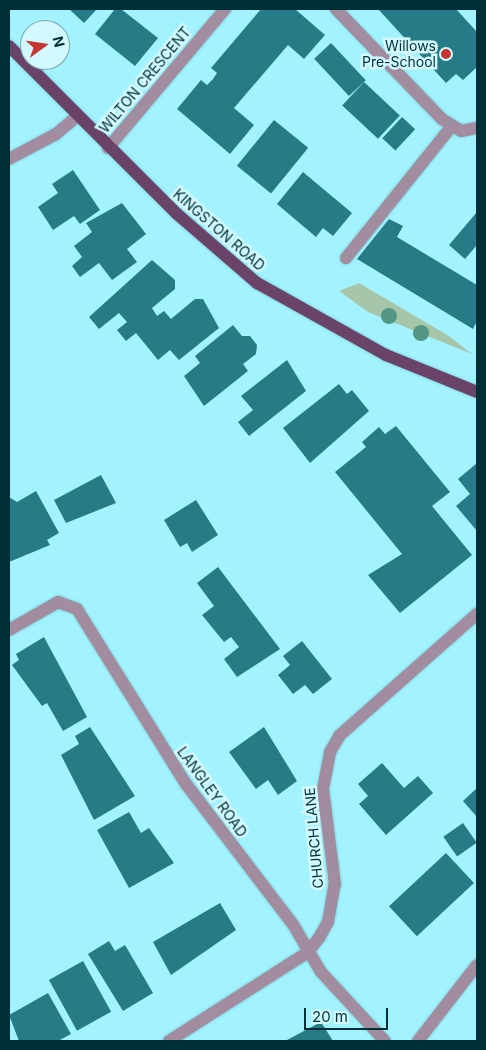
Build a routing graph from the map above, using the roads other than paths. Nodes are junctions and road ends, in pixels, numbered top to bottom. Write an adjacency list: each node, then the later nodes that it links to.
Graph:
1 (225, 9): 7 (street, WILTON CRESCENT)
2 (336, 9): 5 (street)
3 (9, 46): 4 (main road, KINGSTON ROAD)
4 (76, 118): 7 (main road, KINGSTON ROAD); 8 (street)
5 (446, 123): 6 (street); 9 (street)
6 (477, 128)
7 (108, 148): 10 (main road, KINGSTON ROAD)
8 (9, 159)
9 (346, 258)
10 (477, 392)
11 (477, 614): 13 (street, CHURCH LANE)
12 (9, 630): 13 (street, LANGLEY ROAD)
13 (308, 952): 15 (street, CHURCH LANE); 16 (street, LANGLEY ROAD)
14 (477, 965): 17 (street)
15 (169, 1041)
16 (385, 1041)
17 (418, 1041)

